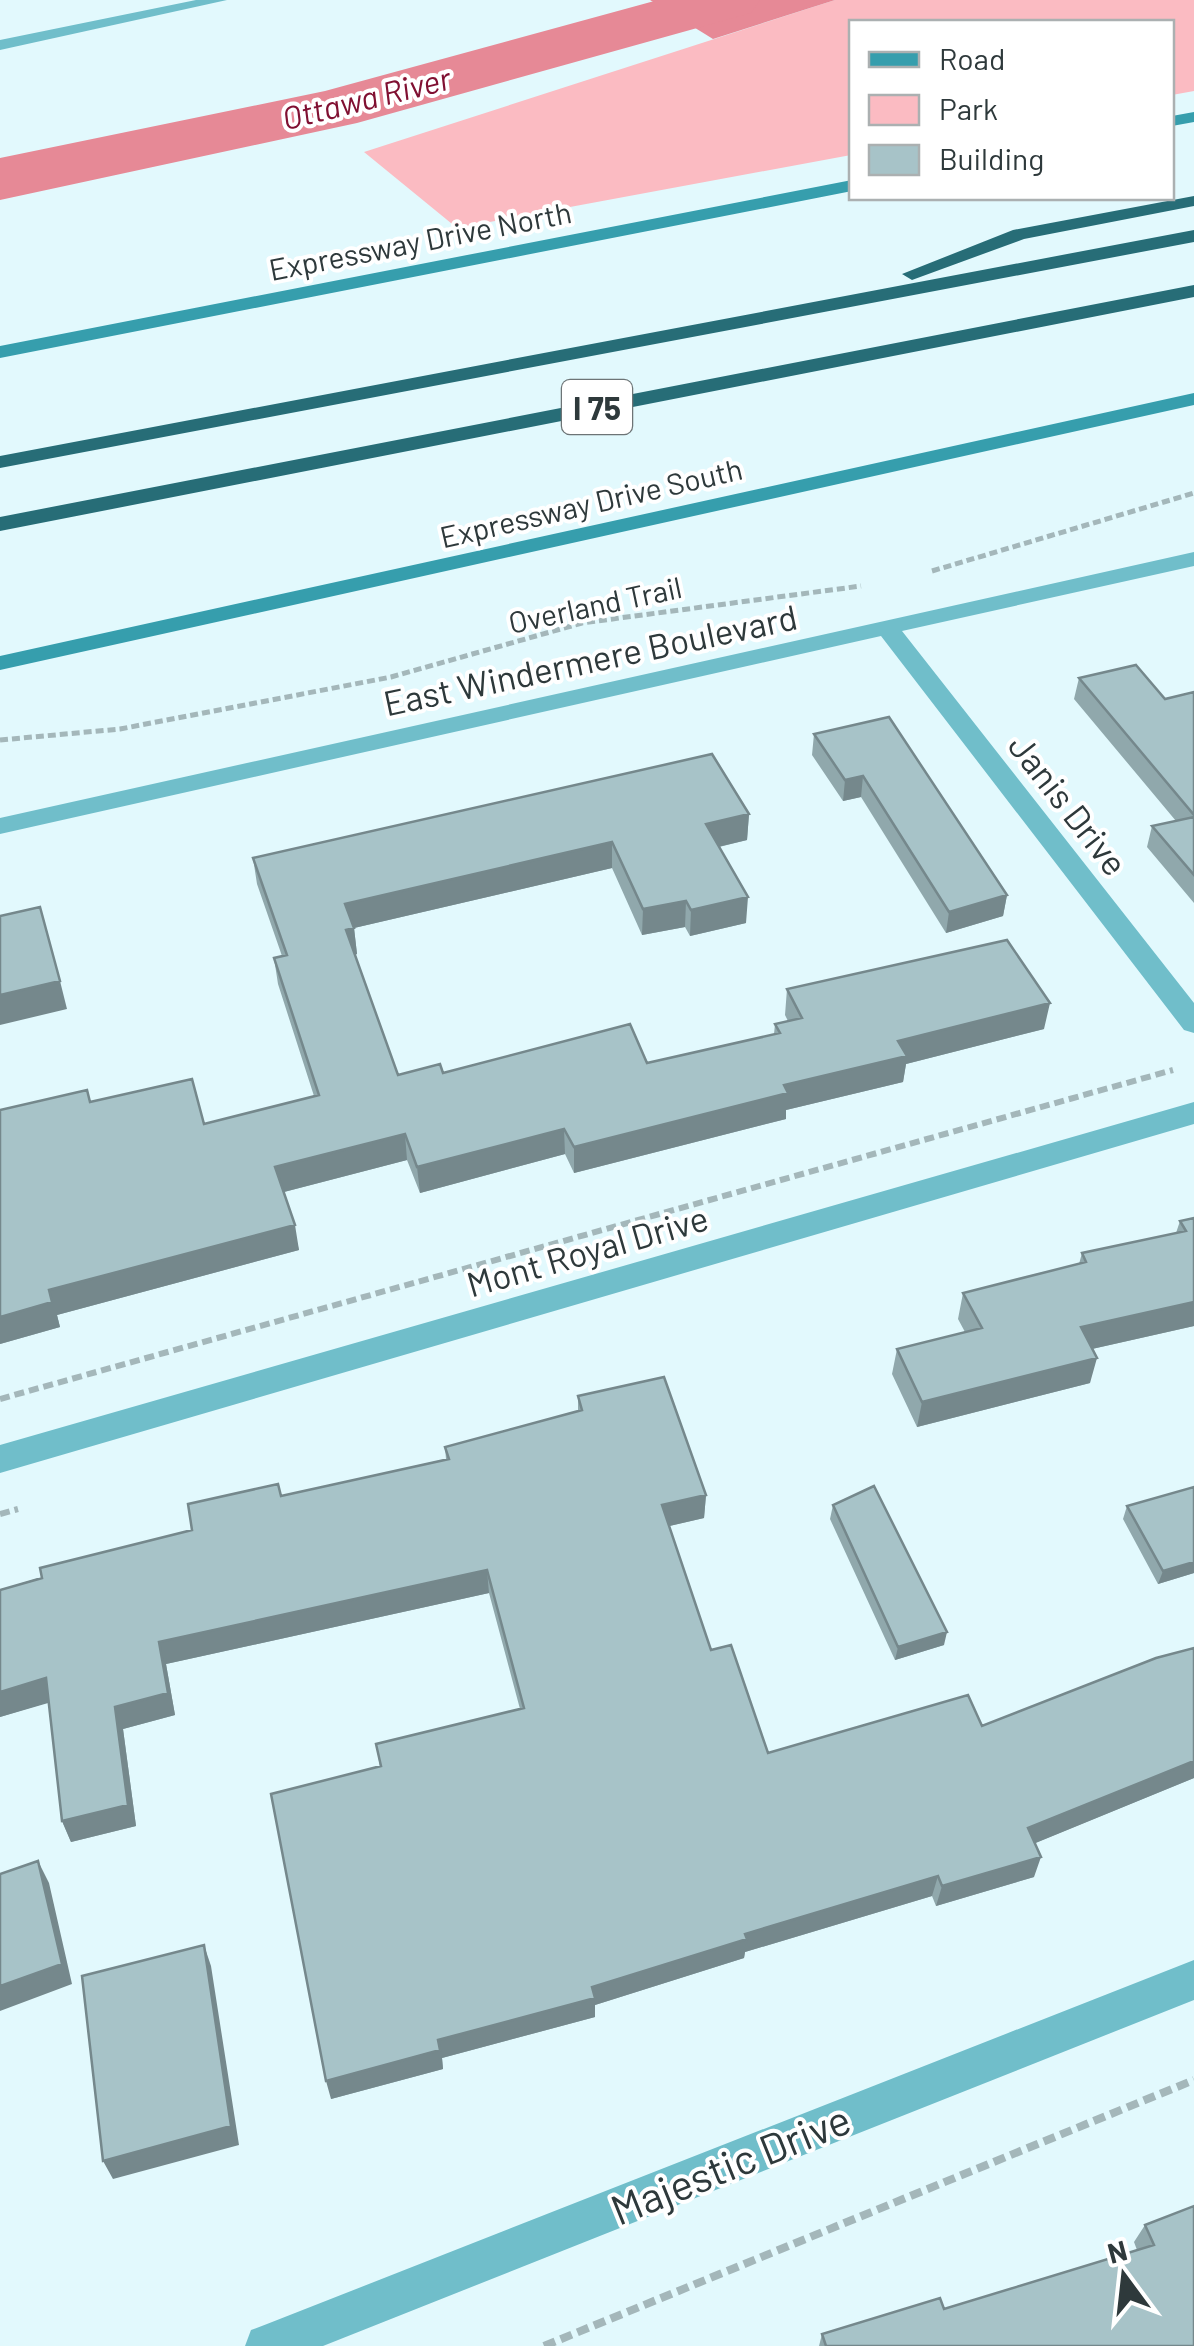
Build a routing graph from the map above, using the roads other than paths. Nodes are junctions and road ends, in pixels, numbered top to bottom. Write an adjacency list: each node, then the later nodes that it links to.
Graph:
1 (220, 0): 2 (street)
2 (0, 45)
3 (849, 186): 8 (street, Expressway Drive North)
4 (1194, 201): 7 (highway)
5 (1194, 236): 7 (highway, I 75)
6 (1194, 292): 11 (highway, I 75)
7 (838, 302): 10 (highway, I 75)
8 (0, 352)
9 (1194, 398): 14 (street, Expressway Drive South)
10 (0, 462)
11 (0, 524)
12 (1194, 559): 13 (street, East Windermere Boulevard)
13 (888, 629): 15 (street, East Windermere Boulevard); 16 (street, Janis Drive)
14 (0, 663)
15 (0, 826)
16 (1194, 1023)
17 (1194, 1113): 18 (street, Mont Royal Drive)
18 (0, 1459)
19 (1194, 1980): 20 (street, Majestic Drive)
20 (267, 2346)

